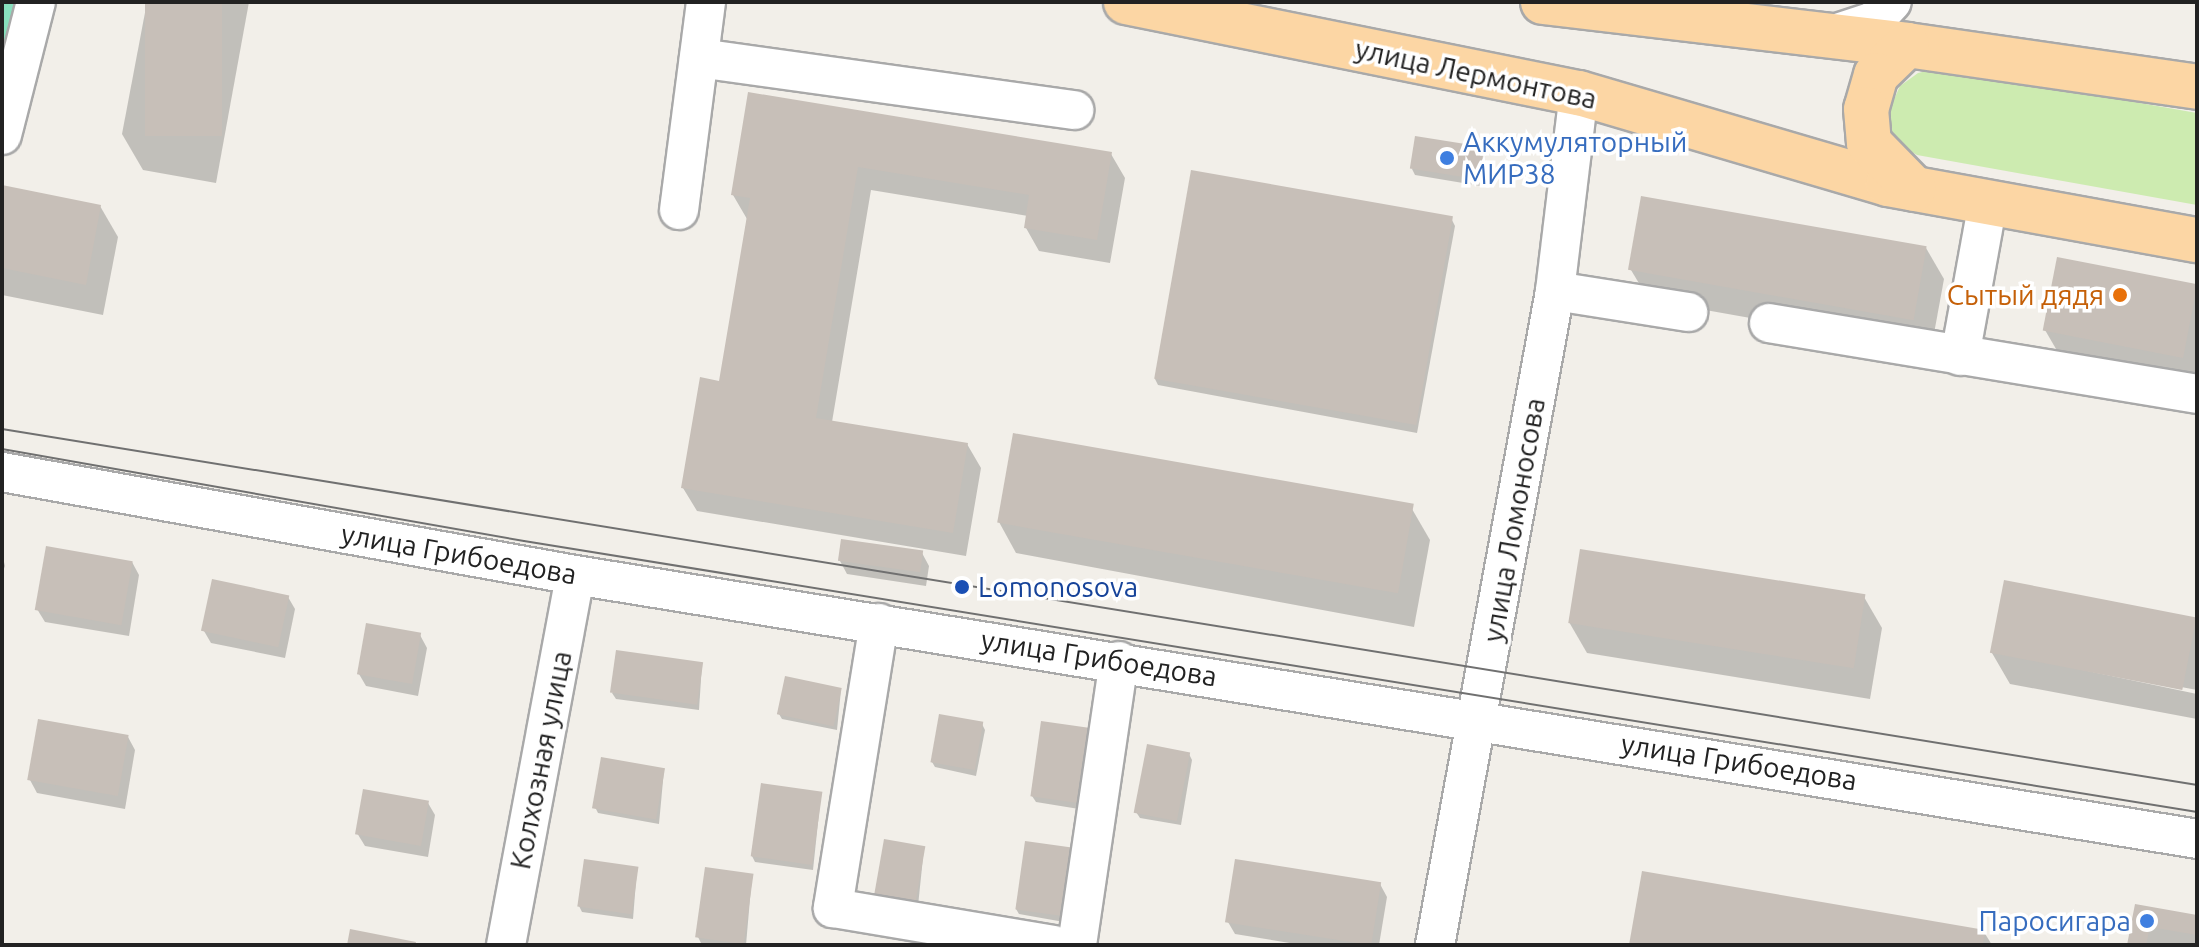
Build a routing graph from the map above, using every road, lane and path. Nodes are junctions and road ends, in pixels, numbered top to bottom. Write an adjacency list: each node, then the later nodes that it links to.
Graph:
1 (36, 2): 12 (street)
2 (706, 2): 8 (street)
3 (1126, 2): 10 (main road, улица Лермонтова)
4 (1543, 2): 6 (main road)
5 (1892, 2): 6 (street)
6 (1828, 36): 7 (main road)
7 (1907, 45): 9 (main road); 13 (main road)
8 (699, 58): 11 (street); 15 (street)
9 (2197, 87)
10 (1579, 93): 13 (main road, улица Лермонтова); 17 (street, улица Ломоносова)
11 (1074, 110)
12 (2, 135)
13 (1914, 189): 14 (main road, улица Лермонтова)
14 (1988, 202): 16 (main road, улица Лермонтова); 20 (street)
15 (679, 210)
16 (2197, 240)
17 (1555, 291): 18 (street); 26 (street, улица Ломоносова)
18 (1688, 312)
19 (1769, 323): 20 (street)
20 (1960, 356): 21 (street)
21 (2197, 394)
22 (2, 472): 23 (street, улица Грибоедова)
23 (575, 575): 24 (street, улица Грибоедова); 28 (street, Колхозная улица)
24 (879, 623): 25 (street, улица Грибоедова); 29 (street)
25 (1119, 661): 26 (street, улица Грибоедова); 30 (street)
26 (1479, 719): 27 (street, улица Грибоедова); 31 (street, улица Ломоносова)
27 (2197, 839)
28 (506, 945)
29 (1053, 945)
30 (1077, 945)
31 (1435, 945)

